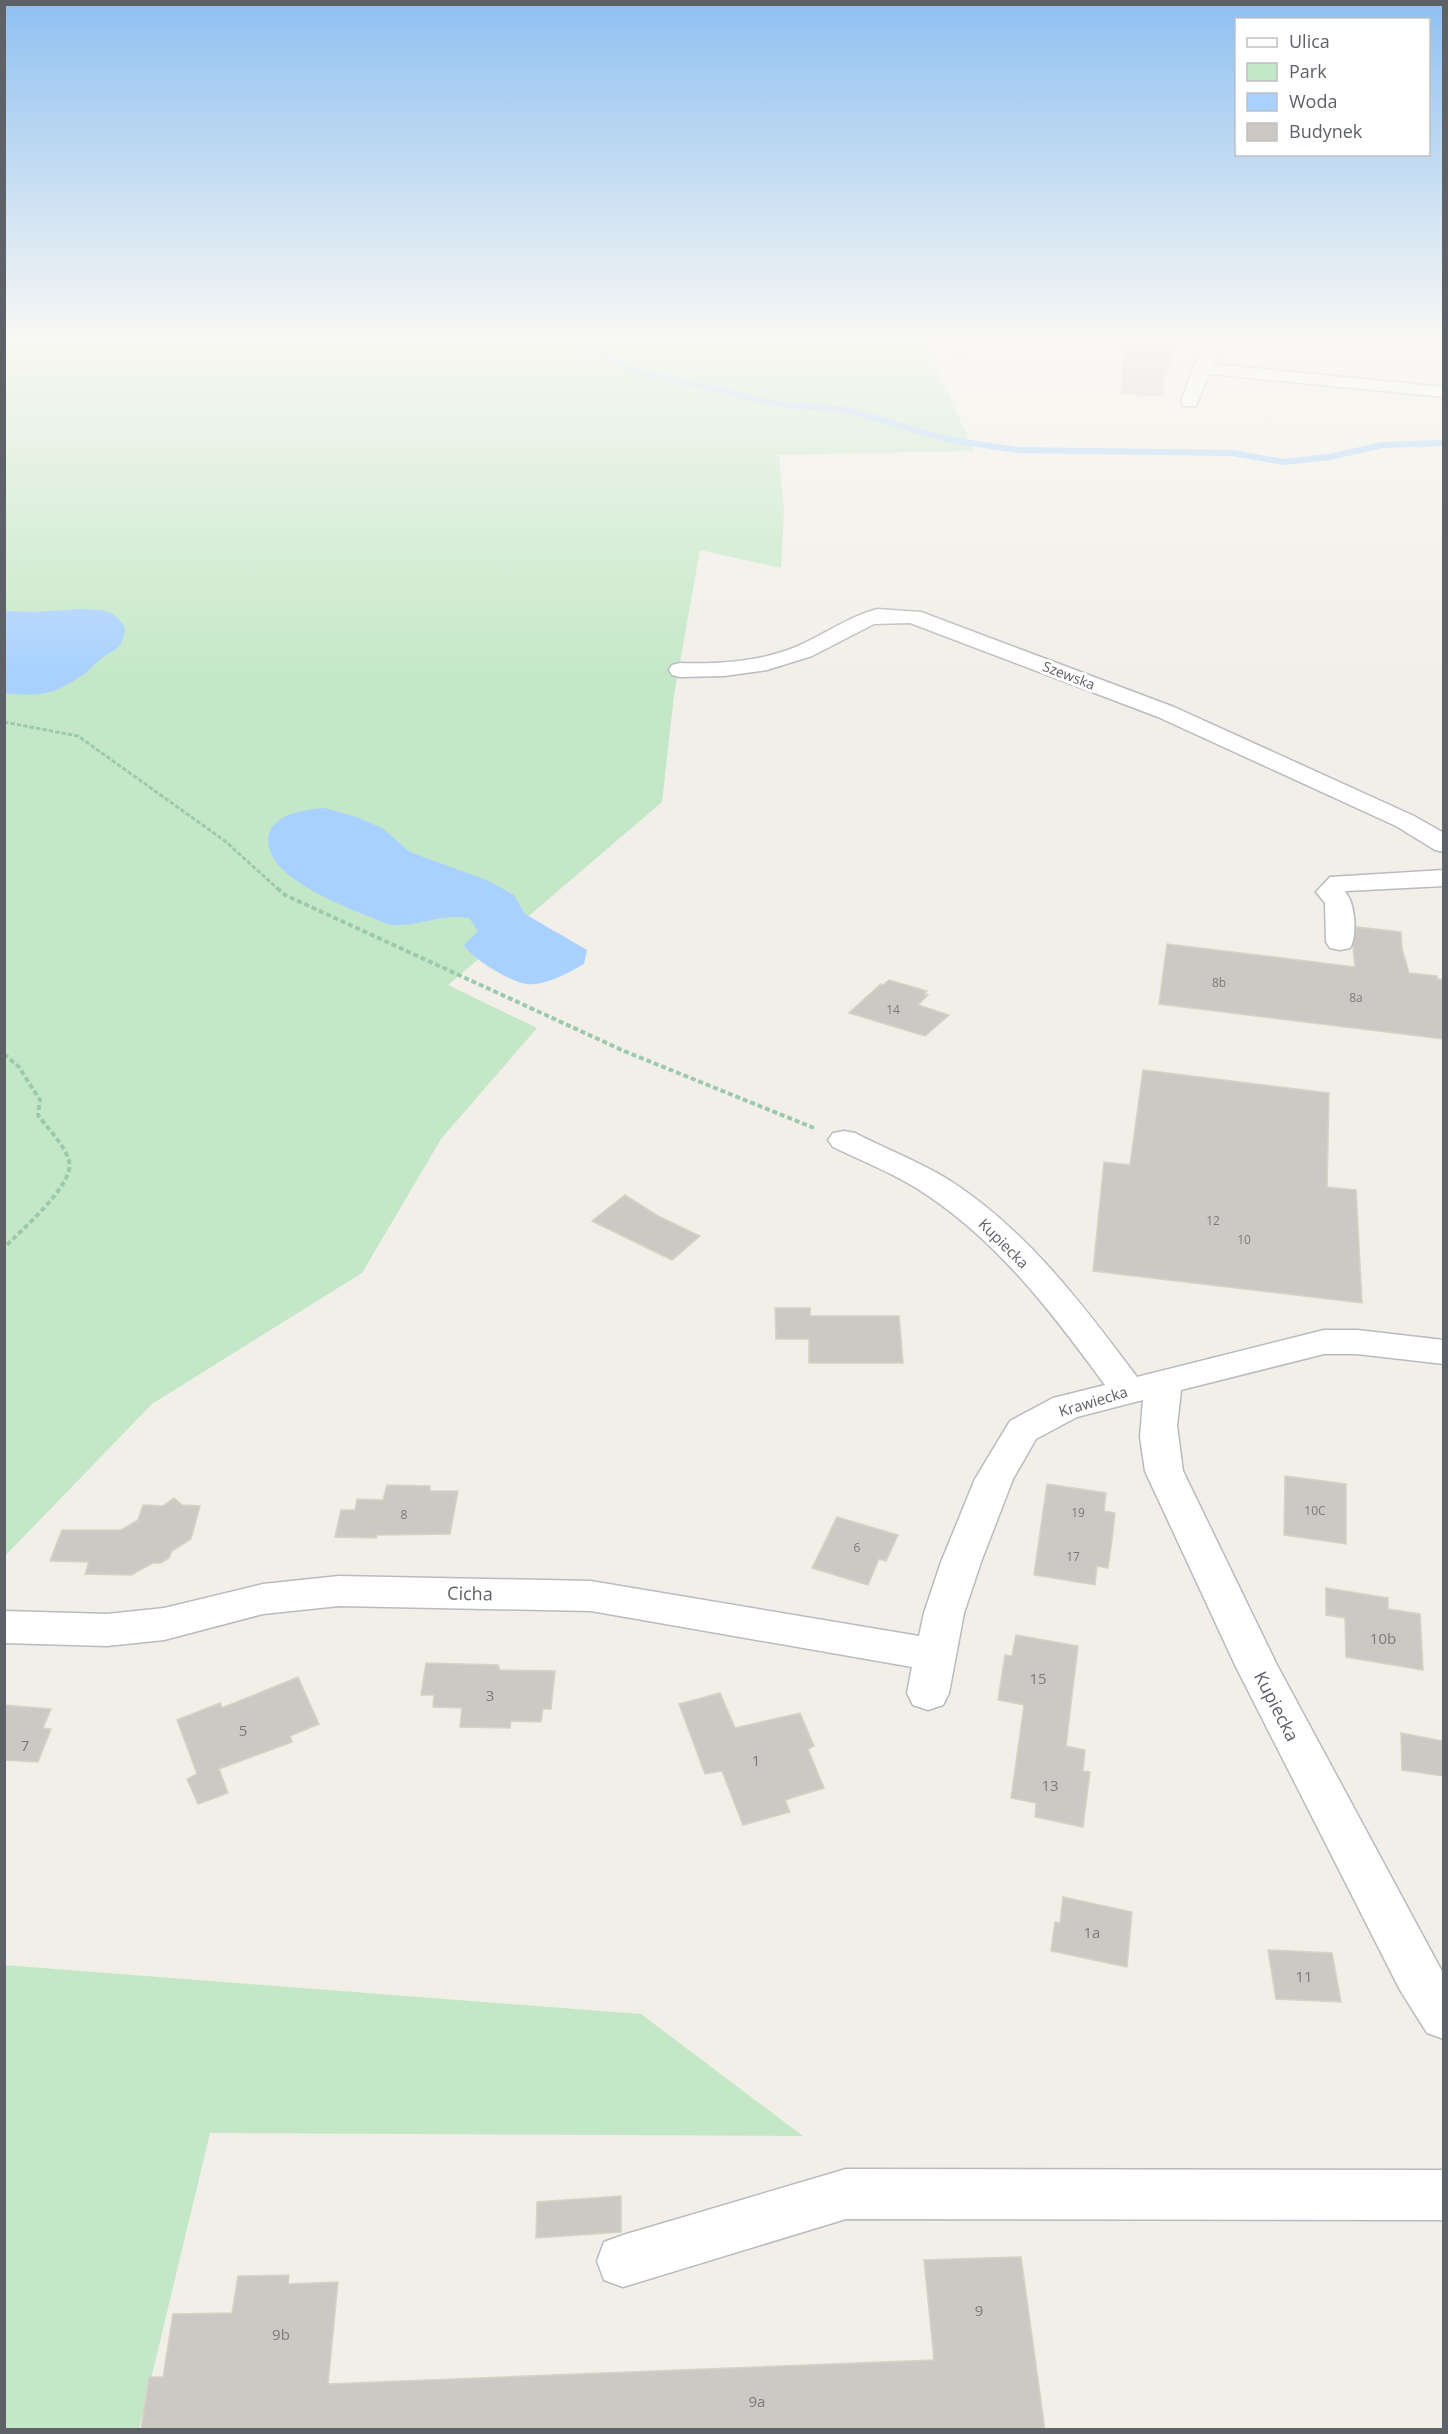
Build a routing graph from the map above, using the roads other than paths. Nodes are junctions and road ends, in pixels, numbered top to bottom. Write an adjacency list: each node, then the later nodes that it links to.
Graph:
1 (680, 670): 2 (street, Szewska)
2 (1443, 844)
3 (1443, 878): 4 (street)
4 (1340, 942)
5 (844, 1140): 7 (street, Kupiecka)
6 (1443, 1352): 7 (street, Krawiecka)
7 (1147, 1385): 9 (street, Krawiecka); 10 (street, Kupiecka)
8 (4, 1627): 9 (street, Cicha)
9 (931, 1674)
10 (1443, 2017)
11 (1443, 2195): 12 (street)
12 (624, 2261)

